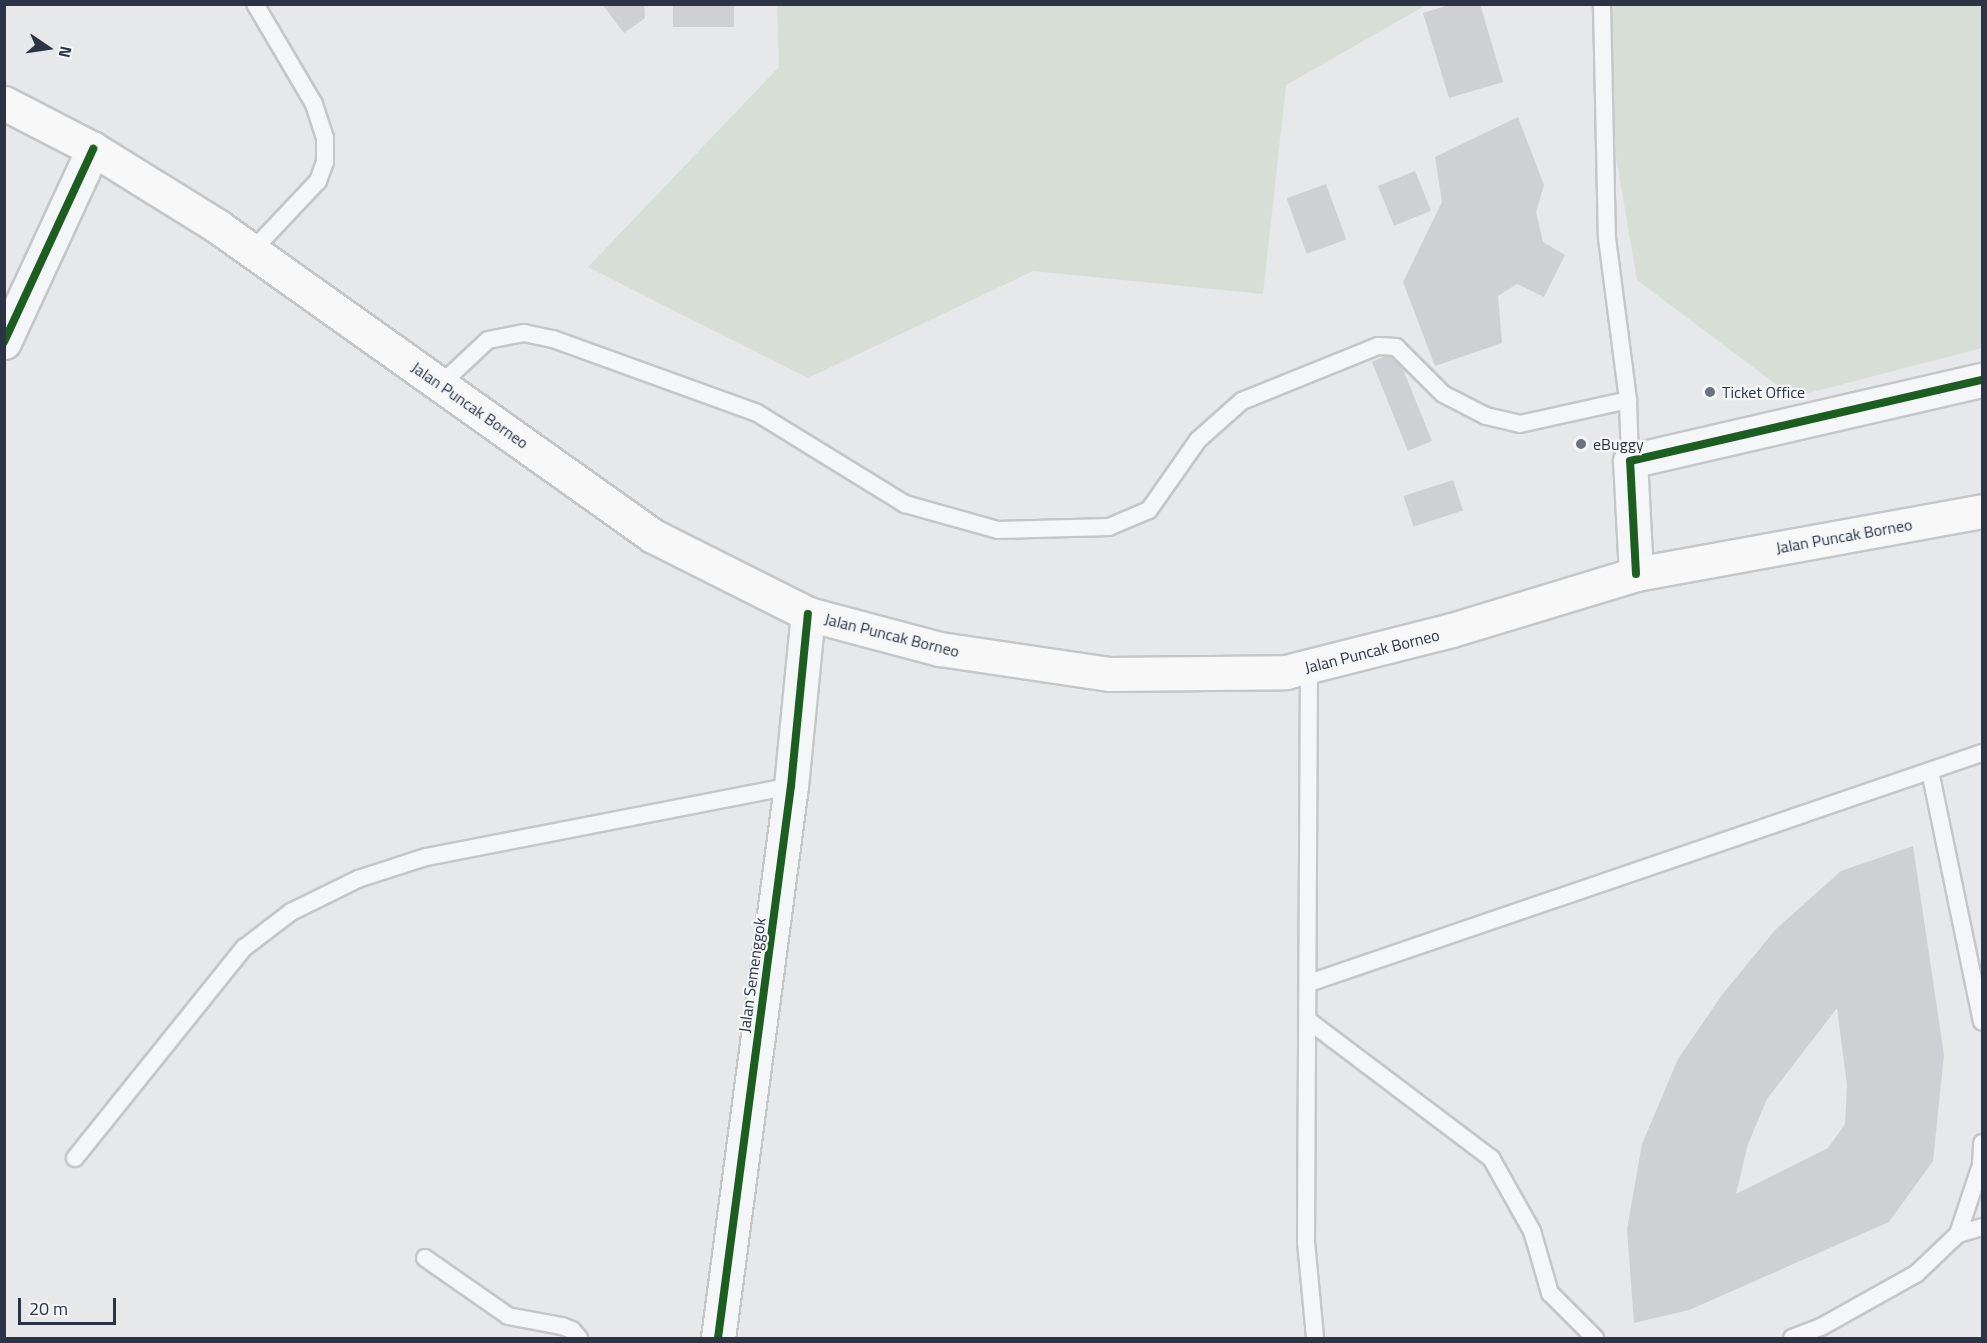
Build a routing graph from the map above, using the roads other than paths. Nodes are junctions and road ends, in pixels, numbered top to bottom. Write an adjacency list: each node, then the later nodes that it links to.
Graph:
1 (255, 4): 5 (lane)
2 (1602, 4): 9 (lane)
3 (4, 103): 4 (main road, Jalan Puncak Borneo)
4 (93, 149): 5 (main road, Jalan Puncak Borneo); 6 (street)
5 (251, 252): 8 (main road, Jalan Puncak Borneo)
6 (4, 342)
7 (1983, 380): 10 (street)
8 (441, 384): 9 (lane); 13 (main road, Jalan Puncak Borneo)
9 (1628, 400): 10 (lane)
10 (1630, 461): 12 (street)
11 (1983, 511): 12 (main road, Jalan Puncak Borneo)
12 (1636, 574): 14 (main road, Jalan Puncak Borneo)
13 (808, 614): 14 (main road, Jalan Puncak Borneo); 17 (street, Jalan Semenggok)
14 (1309, 667): 18 (lane)
15 (1983, 753): 16 (lane)
16 (1930, 771): 18 (lane); 19 (lane)
17 (791, 786): 23 (lane); 28 (street, Jalan Semenggok)
18 (1309, 983): 20 (lane)
19 (1980, 1001): 21 (lane)
20 (1309, 1020): 29 (lane); 30 (lane)
21 (1983, 1022)
22 (1983, 1143): 25 (lane)
23 (75, 1158)
24 (1983, 1227): 25 (lane)
25 (1958, 1234): 31 (lane)
26 (425, 1258): 27 (lane)
27 (579, 1338)
28 (718, 1338)
29 (1315, 1338)
30 (1595, 1338)
31 (1792, 1338)

